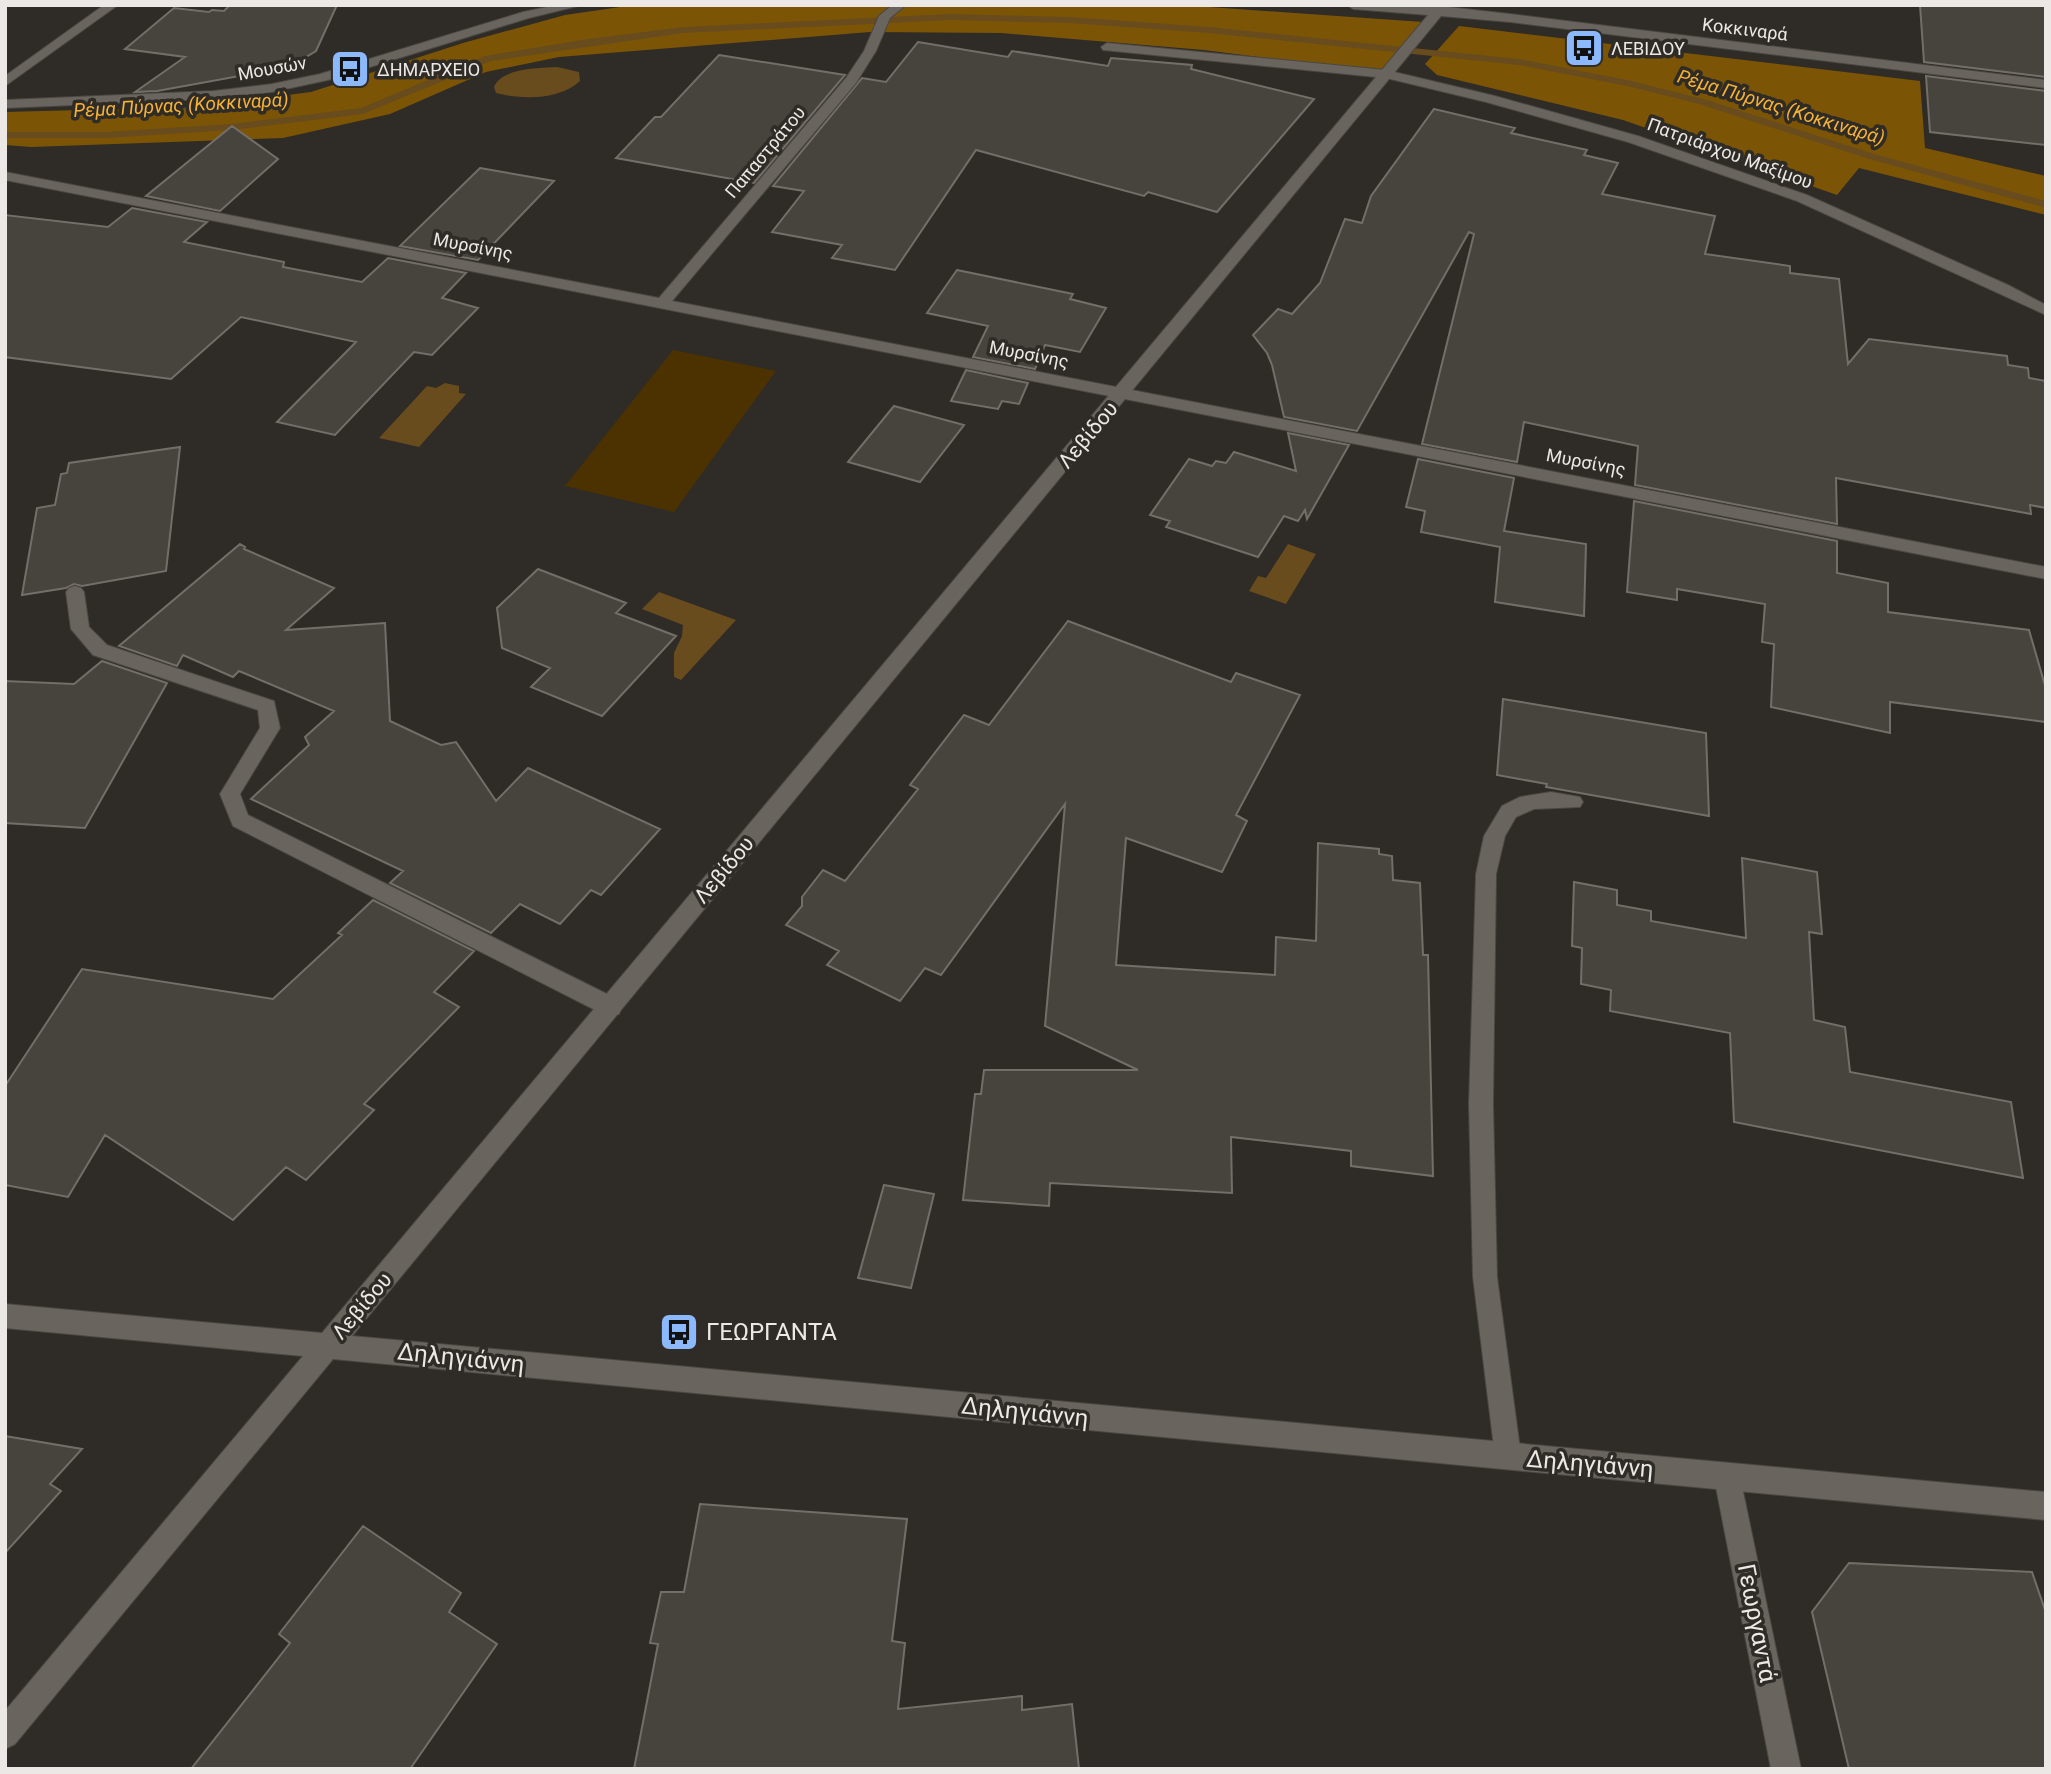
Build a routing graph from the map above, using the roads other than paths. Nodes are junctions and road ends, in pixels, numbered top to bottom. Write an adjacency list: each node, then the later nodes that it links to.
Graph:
1 (112, 5): 10 (street)
2 (576, 5): 6 (street, Μουσών)
3 (900, 5): 7 (street, Παπαστράτου)
4 (1353, 5): 5 (street)
5 (1441, 8): 9 (street, Λεβίδου); 11 (street, Κοκκιναρά)
6 (529, 10): 12 (street, Μουσών)
7 (882, 10): 14 (street, Παπαστράτου)
8 (1107, 47): 9 (street, Πατριάρχου Μαξίμου)
9 (1386, 75): 15 (street, Πατριάρχου Μαξίμου); 16 (street, Λεβίδου)
10 (5, 82)
11 (2046, 84)
12 (5, 104)
13 (5, 176): 14 (street, Μυρσίνης)
14 (662, 304): 16 (street, Μυρσίνης)
15 (2046, 311)
16 (1122, 394): 17 (street, Μυρσίνης); 20 (street, Λεβίδου)
17 (2046, 573)
18 (75, 592): 20 (street)
19 (1573, 802): 23 (street)
20 (611, 1007): 22 (street, Λεβίδου)
21 (5, 1316): 22 (street, Δηληγιάννη)
22 (330, 1345): 23 (street, Δηληγιάννη); 26 (street, Λεβίδου)
23 (1508, 1457): 24 (street, Δηληγιάννη)
24 (1727, 1477): 25 (street, Δηληγιάννη); 27 (street, Γεωργαντά)
25 (2046, 1506)
26 (5, 1734)
27 (1786, 1769)

